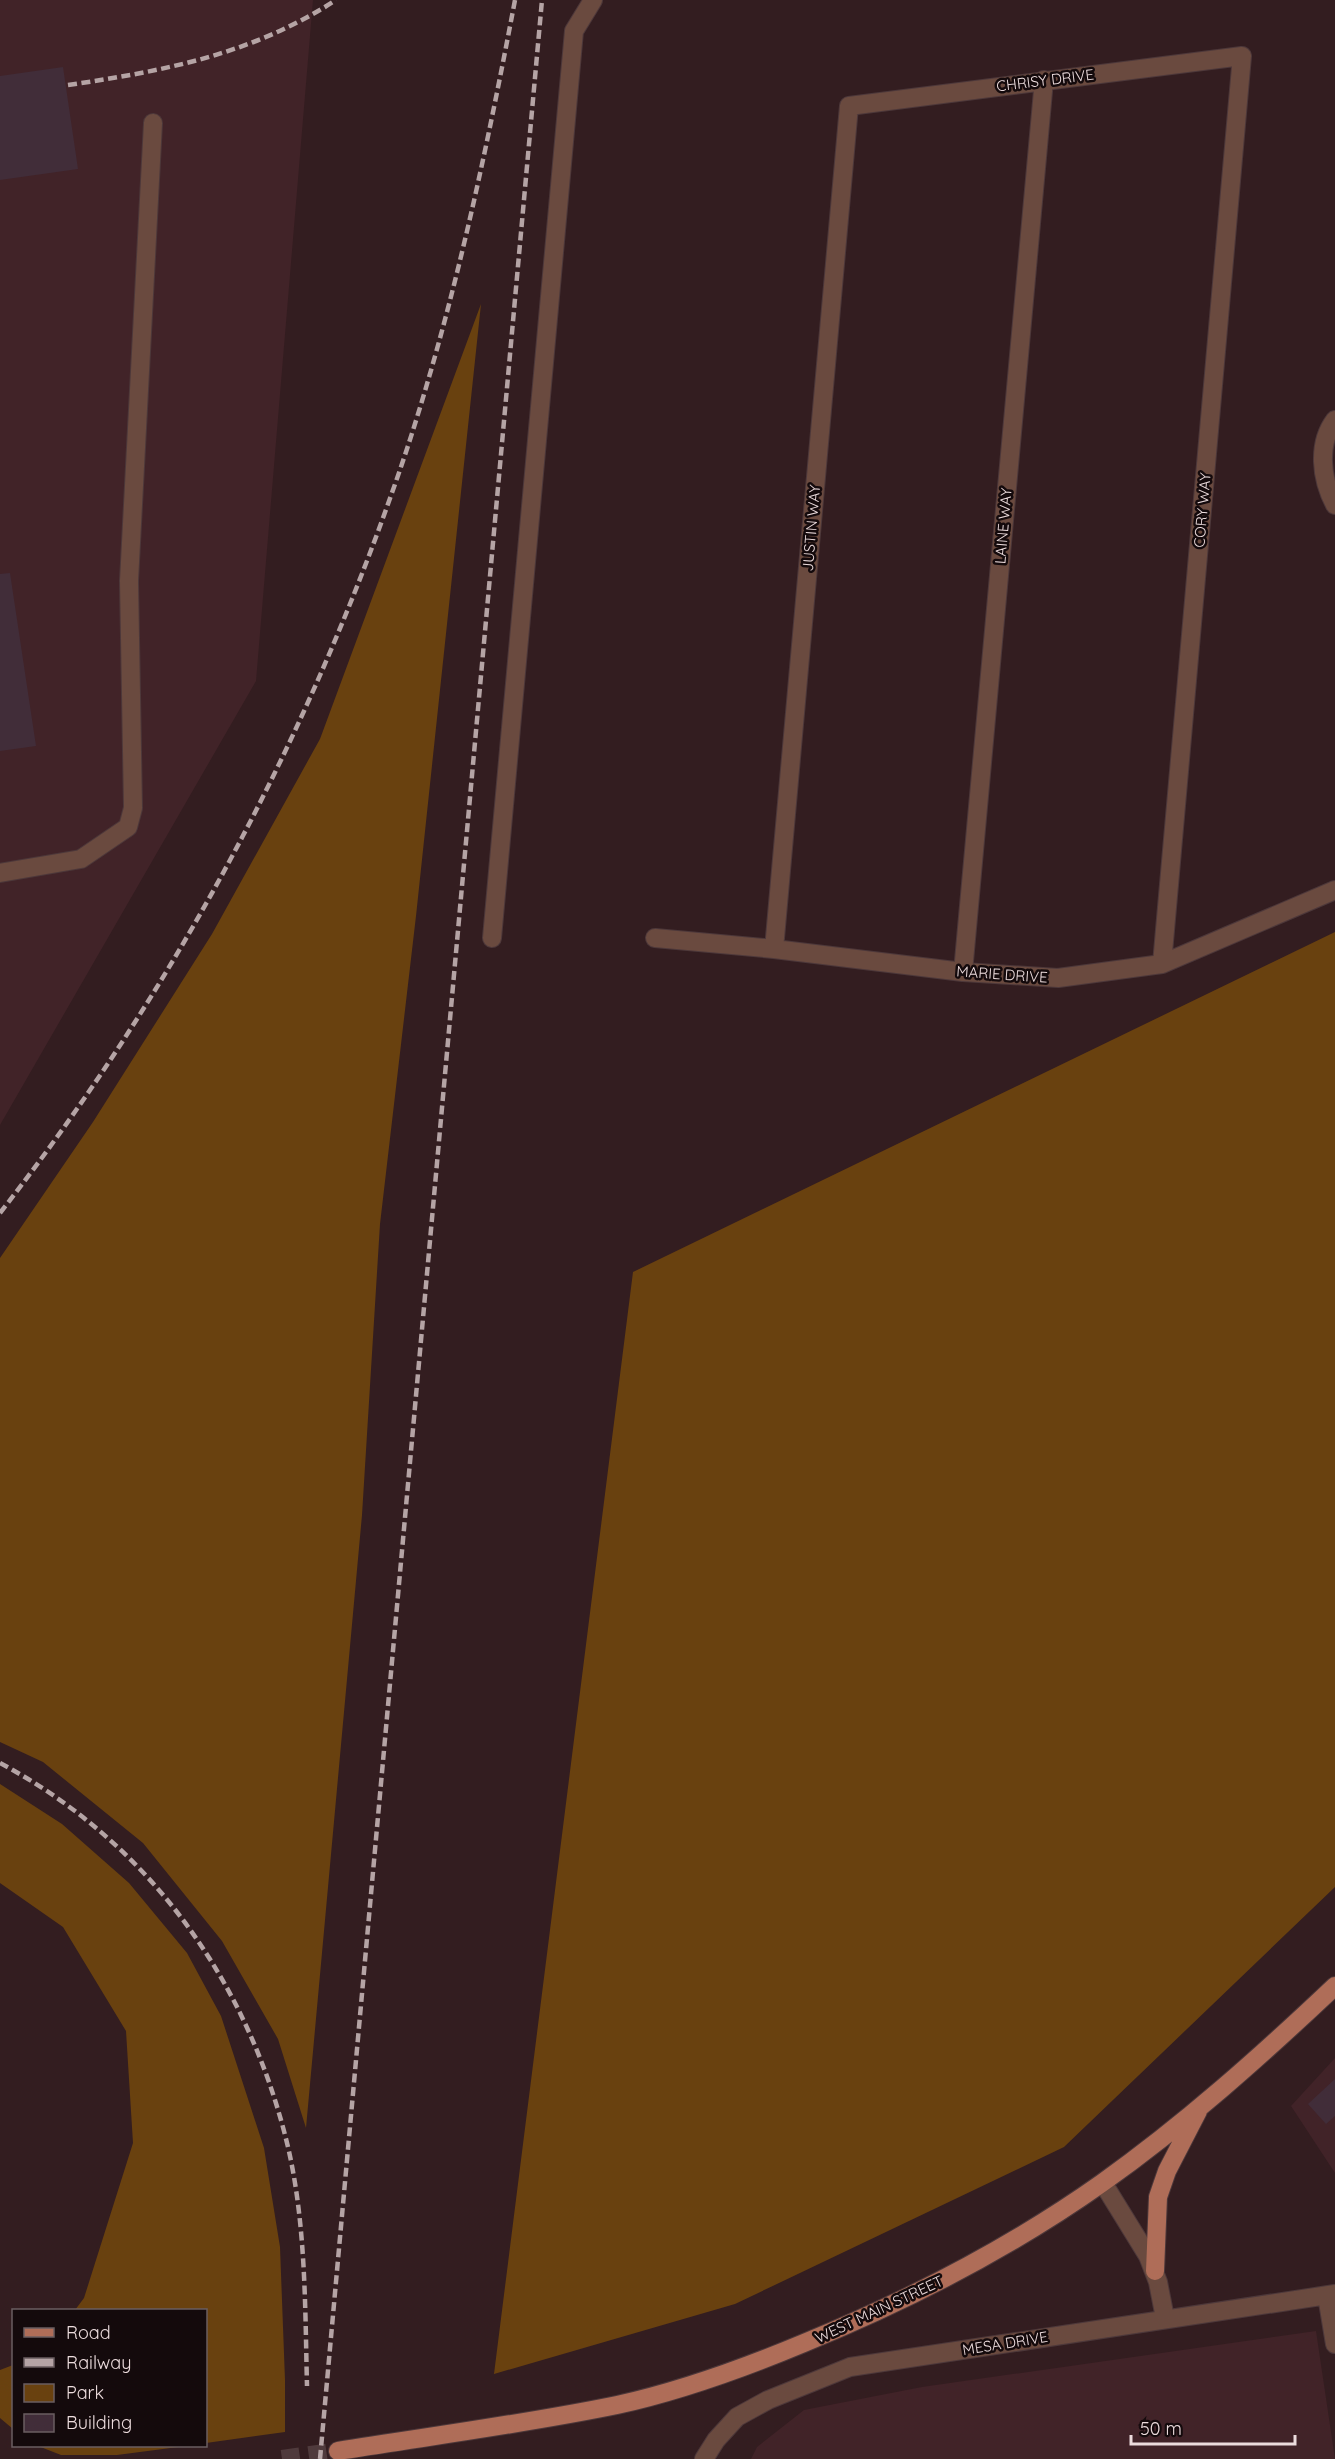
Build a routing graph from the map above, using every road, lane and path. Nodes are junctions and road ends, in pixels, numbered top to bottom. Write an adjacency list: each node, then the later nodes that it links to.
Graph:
1 (593, 0): 10 (street)
2 (1242, 56): 3 (street, CHRISY DRIVE); 13 (street, CORY WAY)
3 (1044, 80): 4 (street, CHRISY DRIVE); 14 (street, LAINE WAY)
4 (849, 106): 12 (street, JUSTIN WAY)
5 (153, 123): 8 (street)
6 (1335, 420): 7 (street)
7 (1335, 505)
8 (0, 873)
9 (1335, 890): 13 (street, MARIE DRIVE)
10 (492, 938)
11 (655, 938): 12 (street, MARIE DRIVE)
12 (774, 949): 14 (street, MARIE DRIVE)
13 (1162, 964): 14 (street, MARIE DRIVE)
14 (963, 972)
15 (1335, 1986): 16 (main road, WEST MAIN STREET)
16 (1200, 2107): 17 (main road, WEST MAIN STREET); 18 (main road)
17 (1102, 2183): 18 (street); 22 (main road, WEST MAIN STREET)
18 (1155, 2271): 20 (street)
19 (1331, 2295): 20 (street, MESA DRIVE); 21 (street)
20 (1165, 2318): 23 (street, MESA DRIVE)
21 (1335, 2344)
22 (338, 2451)
23 (704, 2459)

